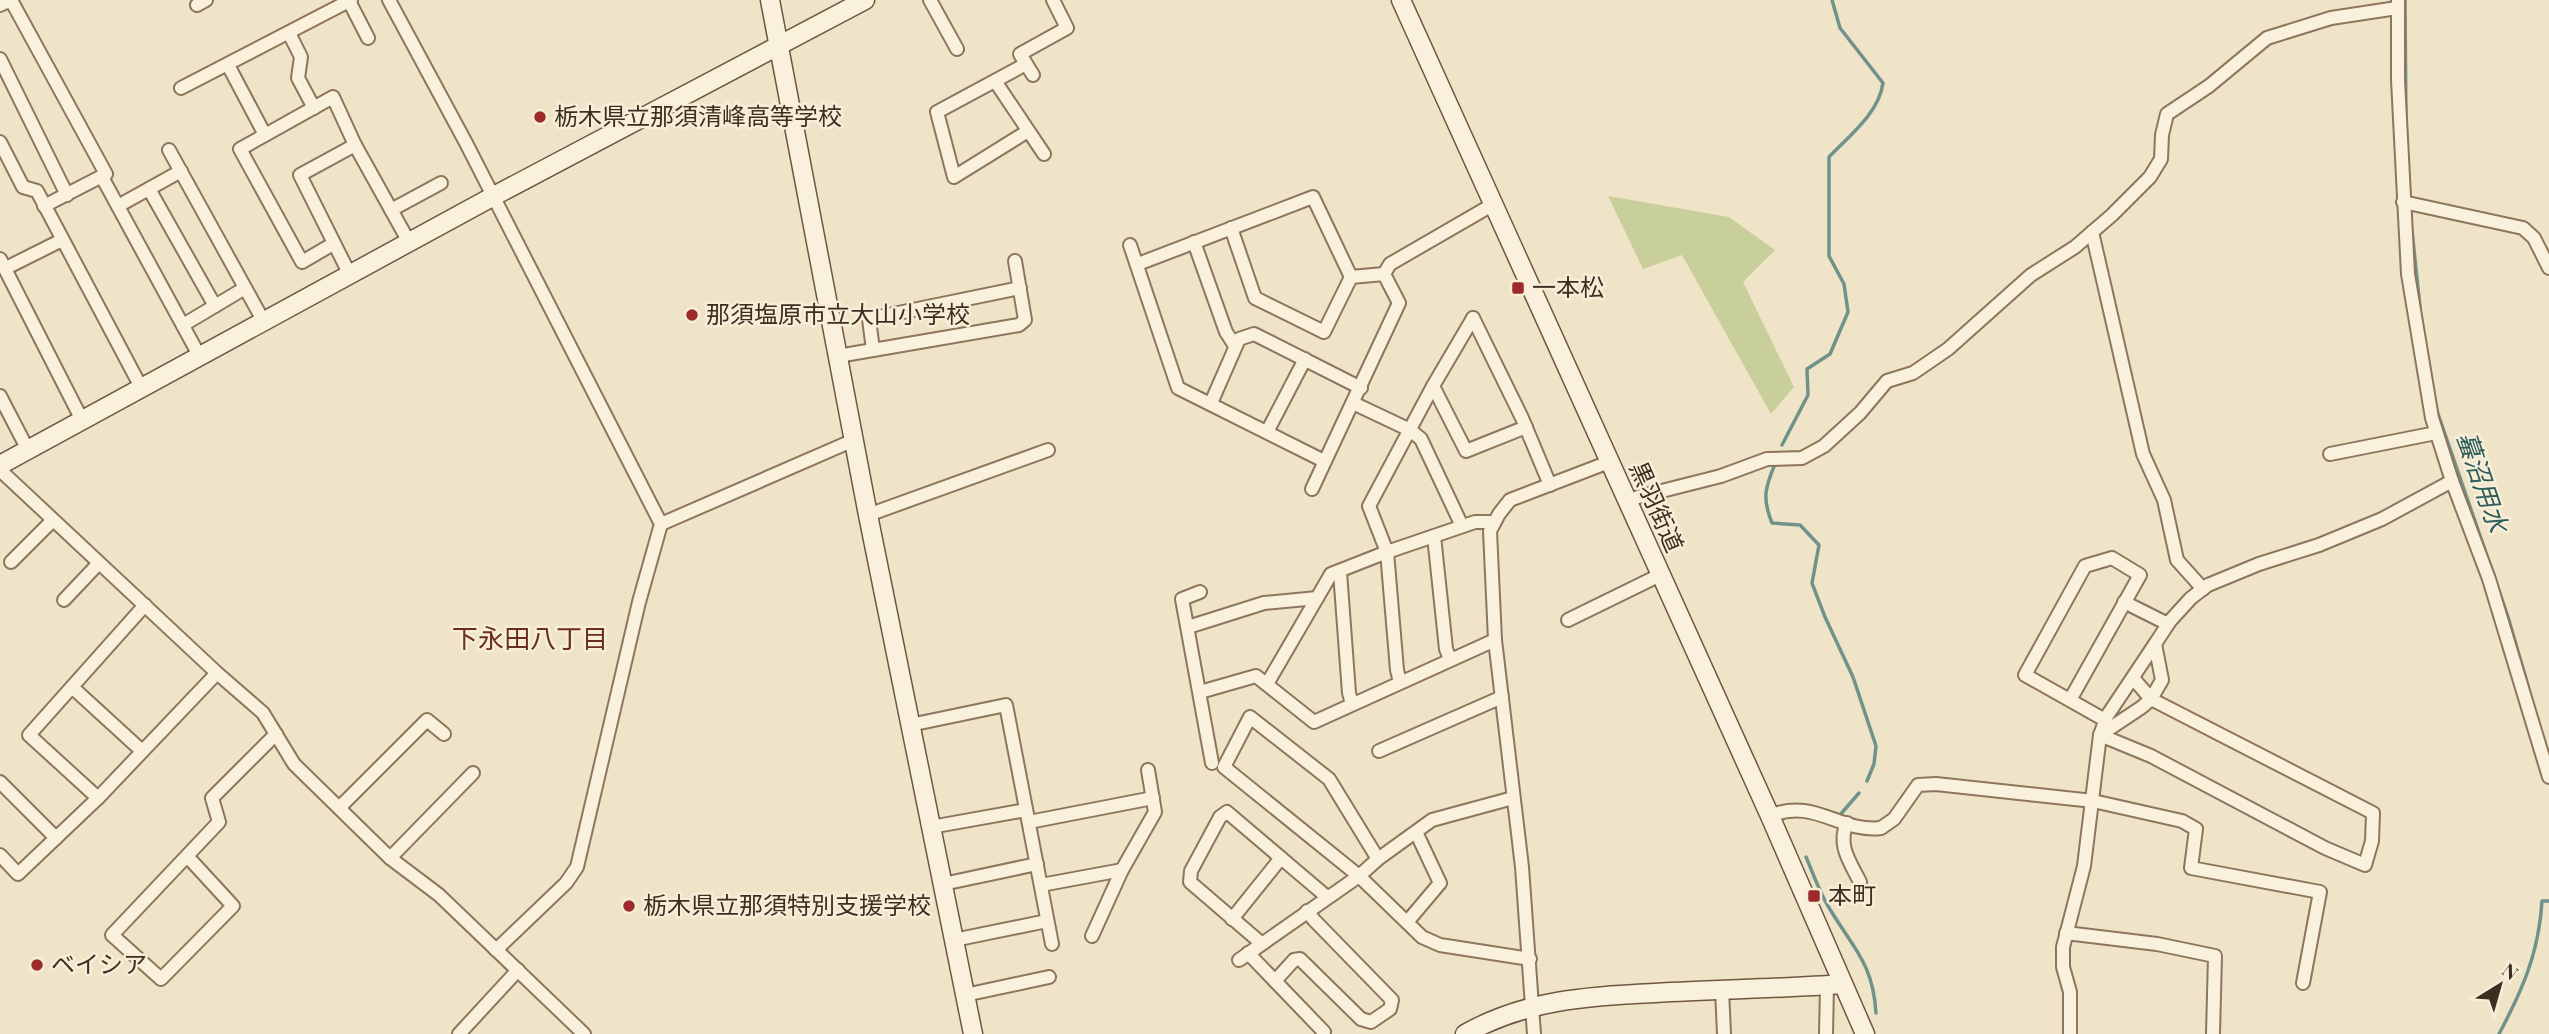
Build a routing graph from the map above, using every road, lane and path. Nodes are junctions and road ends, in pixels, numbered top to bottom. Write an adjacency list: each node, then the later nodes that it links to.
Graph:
1 (389, 0): 30 (street)
2 (770, 0): 12 (street)
3 (865, 0): 12 (street)
4 (930, 0): 13 (street)
5 (1053, 0): 16 (street)
6 (1401, 0): 32 (street, 黒羽街道)
7 (350, 1): 10 (street); 11 (street)
8 (2397, 4): 31 (street); 37 (street)
9 (0, 5): 26 (street)
10 (289, 33): 15 (street); 18 (street)
11 (368, 38)
12 (780, 46): 30 (street); 57 (street)
13 (957, 49)
14 (0, 59): 29 (street)
15 (228, 65): 17 (street); 20 (street)
16 (995, 80): 19 (street); 19 (street)
17 (181, 88)
18 (314, 108): 20 (street); 22 (street)
19 (1028, 131): 24 (street)
20 (265, 135): 41 (street)
21 (0, 142): 33 (street)
22 (355, 145): 35 (street); 41 (street)
23 (169, 150): 25 (street)
24 (1044, 154)
25 (181, 172): 28 (street); 50 (street)
26 (102, 177): 29 (street); 34 (street)
27 (441, 183): 35 (street)
28 (149, 189): 34 (street); 52 (street)
29 (67, 195): 33 (street)
30 (492, 197): 39 (street); 85 (street)
31 (2403, 202): 46 (street); 70 (street)
32 (1492, 205): 47 (street); 76 (street, 黒羽街道)
33 (44, 206): 38 (street)
34 (118, 206): 54 (street)
35 (391, 210): 39 (street)
36 (1231, 228): 40 (street); 49 (street); 49 (street)
37 (2092, 232): 81 (street); 93 (street)
38 (62, 240): 44 (street); 62 (street)
39 (409, 242): 48 (street)
40 (1194, 242): 45 (street); 55 (street)
41 (333, 244): 48 (street)
42 (1130, 245): 45 (street)
43 (1015, 261): 51 (street)
44 (3, 264): 66 (street)
45 (1138, 264): 64 (street)
46 (2549, 268)
47 (1384, 274): 49 (street); 61 (street)
48 (349, 275): 53 (street)
49 (1352, 276)
50 (245, 288): 52 (street); 53 (street)
51 (1020, 288): 56 (street); 56 (street)
52 (215, 306): 54 (street)
53 (264, 322): 58 (street)
54 (183, 325): 58 (street)
55 (1235, 346): 59 (street); 64 (street)
56 (873, 350): 57 (street)
57 (838, 356): 71 (street)
58 (200, 357): 62 (street)
59 (1305, 359): 61 (street); 69 (street)
60 (1433, 386): 67 (street); 67 (street); 68 (street)
61 (1361, 388): 65 (street)
62 (142, 389): 66 (street)
63 (0, 396): 72 (street)
64 (1211, 403): 69 (street)
65 (1353, 403): 68 (street); 75 (street)
66 (82, 420): 72 (street)
67 (1526, 427): 79 (street)
68 (1410, 430): 86 (street); 88 (street)
69 (1267, 432): 75 (street)
70 (2436, 433): 74 (street); 78 (street)
71 (854, 440): 82 (street); 85 (street)
72 (28, 450): 77 (street)
73 (1048, 450): 82 (street)
74 (2330, 454)
75 (1324, 461): 80 (street)
76 (1609, 462): 79 (street); 81 (street, 黒羽街道)
77 (0, 468): 83 (street)
78 (2452, 481): 93 (street); 125 (street)
79 (1550, 485): 84 (street)
80 (1312, 489)
81 (1627, 502): 92 (street, 黒羽街道)
82 (868, 515): 116 (street)
83 (53, 520): 89 (street); 90 (street)
84 (1493, 522): 86 (street); 102 (street)
85 (661, 524): 159 (street)
86 (1462, 526): 87 (street)
87 (1434, 536): 88 (street); 104 (street)
88 (1387, 552): 91 (street); 107 (street)
89 (11, 562)
90 (100, 563): 96 (street); 98 (street)
91 (1340, 572): 95 (street); 114 (street)
92 (1660, 575): 99 (street); 133 (street, 黒羽街道)
93 (2203, 589): 100 (street)
94 (1200, 592): 101 (street)
95 (1317, 598): 101 (street); 108 (street)
96 (64, 600)
97 (2124, 602): 100 (street); 113 (street); 113 (street)
98 (145, 605): 105 (street); 109 (street)
99 (1567, 620)
100 (2168, 624): 103 (street)
101 (1188, 627): 110 (street)
102 (1495, 640): 104 (street); 111 (street)
103 (2155, 644): 106 (street); 112 (street)
104 (1450, 659): 107 (street)
105 (217, 673): 117 (street); 120 (street)
106 (2133, 678): 112 (street); 115 (street)
107 (1400, 682): 114 (street)
108 (1267, 684): 110 (street); 114 (street)
109 (72, 687): 120 (street); 127 (street)
110 (1200, 692): 122 (street)
111 (1502, 697): 121 (street); 129 (street)
112 (2151, 699): 119 (street); 119 (street)
113 (2070, 700): 115 (street)
114 (1352, 704)
115 (2105, 720): 119 (street)
116 (910, 725): 132 (street); 135 (street)
117 (276, 734): 131 (street); 139 (street)
118 (444, 734): 131 (street)
119 (2100, 735): 130 (street)
120 (142, 751): 127 (street)
121 (1379, 751)
122 (1212, 763)
123 (1148, 770): 128 (street)
124 (473, 773): 140 (street)
125 (2549, 777)
126 (0, 782): 137 (street)
127 (98, 798): 137 (street)
128 (1153, 798): 132 (street); 144 (street)
129 (1513, 798): 136 (street); 160 (street)
130 (2093, 801): 134 (street); 154 (street); 164 (street)
131 (340, 807): 140 (street)
132 (1028, 816): 135 (street); 143 (street)
133 (1770, 816): 134 (street); 165 (street, 黒羽街道)
134 (1847, 823): 146 (street)
135 (931, 827): 147 (street)
136 (1416, 832): 142 (street); 153 (street)
137 (56, 838): 138 (street)
138 (0, 855)
139 (187, 856): 139 (street)
140 (390, 858): 159 (street)
141 (1282, 858): 149 (street); 151 (street); 151 (street)
142 (1378, 859): 145 (street); 145 (street)
143 (1037, 864): 147 (street); 148 (street)
144 (1122, 870): 148 (street); 155 (street)
145 (1359, 876): 149 (street); 153 (street)
146 (1860, 881)
147 (943, 884): 156 (street)
148 (1041, 885): 152 (street)
149 (1327, 897): 150 (street)
150 (1307, 911): 157 (street); 163 (street)
151 (1232, 919): 157 (street)
152 (1048, 920): 156 (street); 158 (street)
153 (1408, 921): 160 (street)
154 (2066, 933): 178 (street); 179 (street)
155 (1092, 936)
156 (954, 940): 167 (street)
157 (1261, 943): 163 (street)
158 (1052, 944)
159 (496, 950): 161 (street)
160 (1530, 959): 168 (street)
161 (518, 970): 169 (street); 170 (street)
162 (1049, 977): 167 (street)
163 (1275, 981): 172 (street)
164 (2303, 983)
165 (1834, 984): 166 (street); 176 (street); 177 (street, 黒羽街道)
166 (1722, 989): 168 (street); 175 (street)
167 (965, 995): 171 (street)
168 (1533, 1006): 173 (street); 174 (street)
169 (459, 1034)
170 (584, 1034)
171 (973, 1034)
172 (1323, 1034)
173 (1465, 1034)
174 (1534, 1034)
175 (1724, 1034)
176 (1826, 1034)
177 (1865, 1034)
178 (2070, 1034)
179 (2213, 1034)

